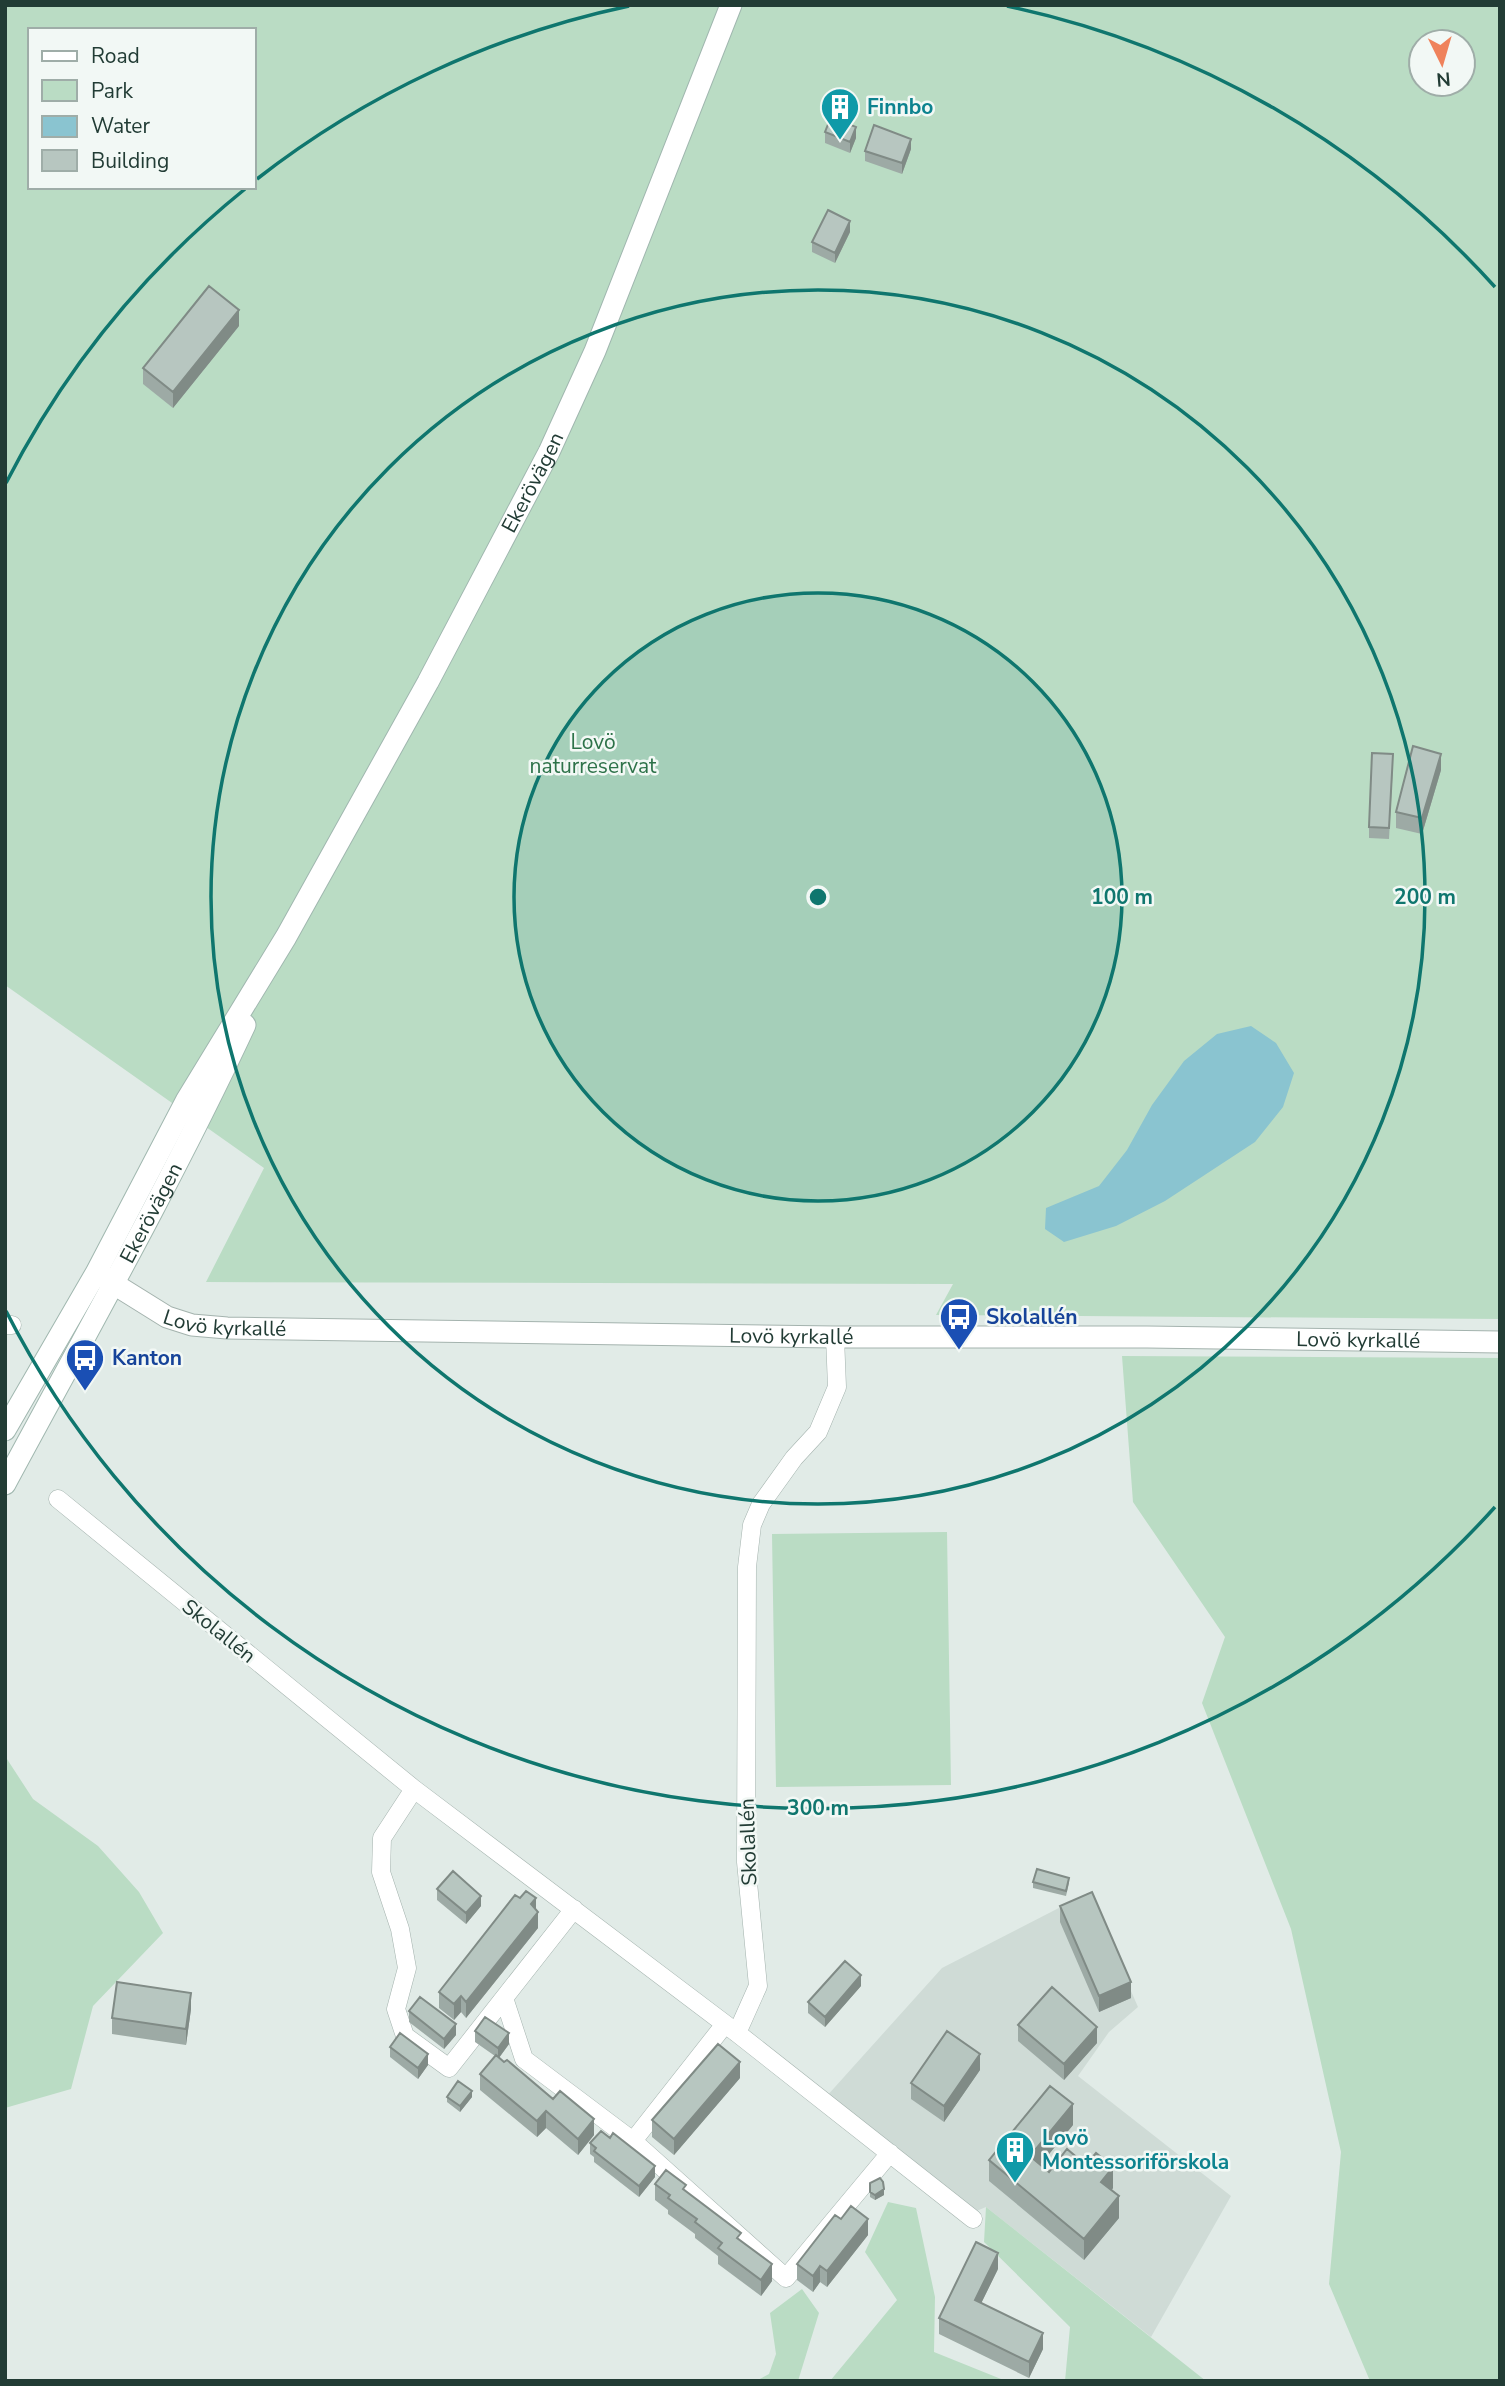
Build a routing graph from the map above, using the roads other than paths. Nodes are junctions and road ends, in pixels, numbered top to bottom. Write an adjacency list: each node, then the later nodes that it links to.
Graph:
1 (732, 5): 2 (main road, Ekerövägen)
2 (105, 1278): 3 (main road, Lovö kyrkallé); 5 (main road, Ekerövägen); 6 (main road, Ekerövägen)
3 (835, 1337): 4 (main road, Lovö kyrkallé); 11 (street, Skolallén)
4 (1500, 1342)
5 (5, 1430)
6 (8, 1472)
7 (58, 1500): 8 (street, Skolallén)
8 (414, 1788): 9 (street, Skolallén); 10 (street)
9 (574, 1909): 10 (street); 11 (street, Skolallén)
10 (504, 1998): 12 (street)
11 (731, 2028): 12 (street, Skolallén); 13 (street, Skolallén)
12 (633, 2141): 13 (street)
13 (890, 2153): 14 (street, Skolallén)
14 (972, 2218)

